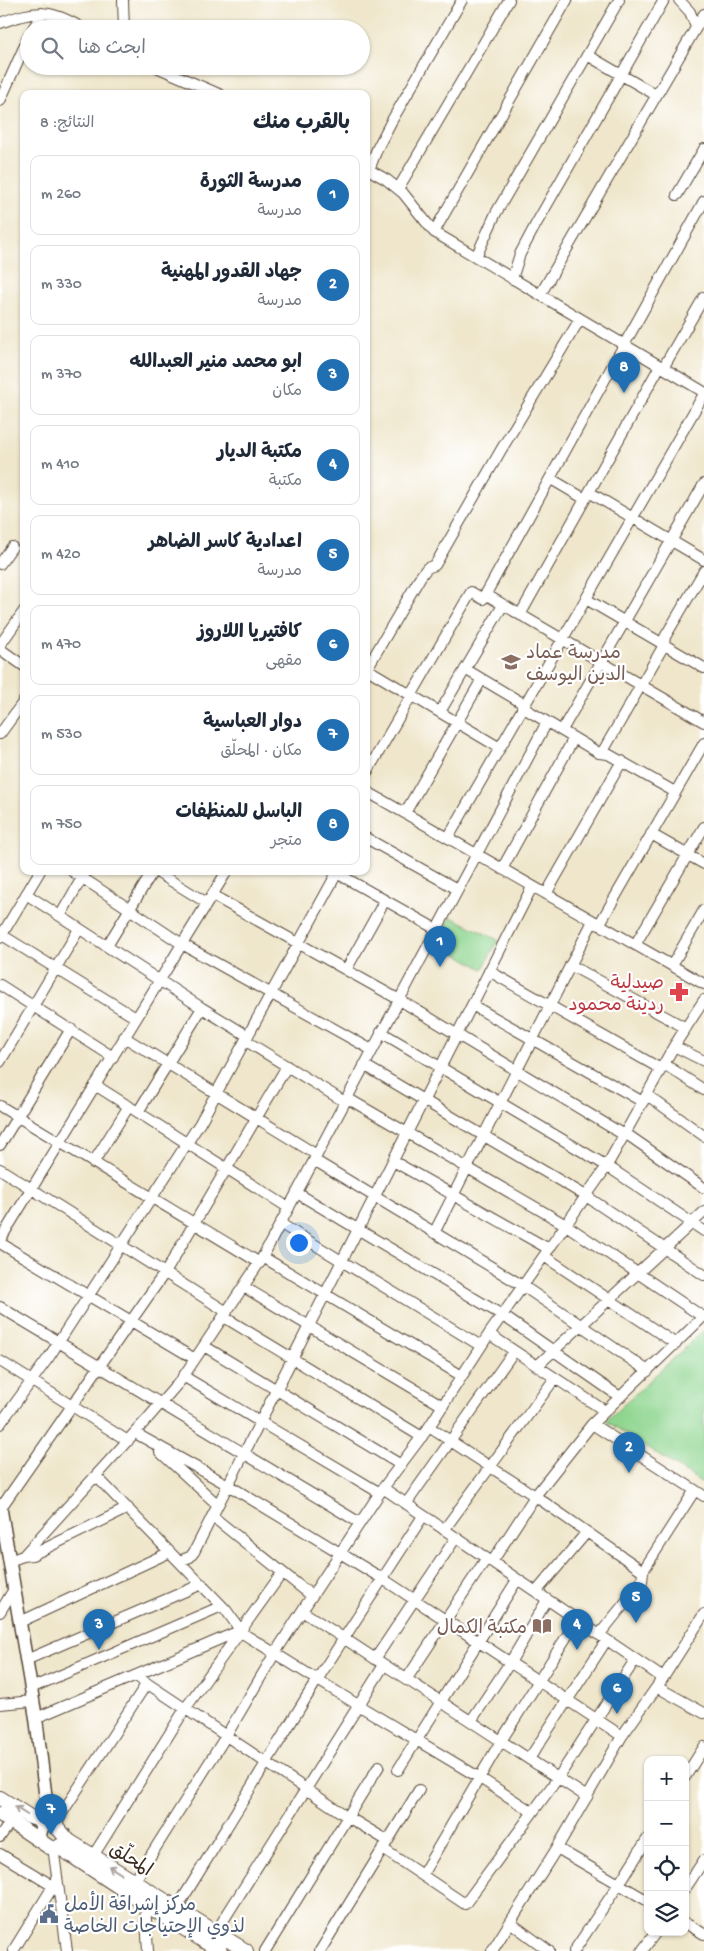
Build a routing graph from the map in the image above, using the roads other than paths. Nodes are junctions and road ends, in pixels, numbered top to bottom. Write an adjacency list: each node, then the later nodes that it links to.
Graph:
1 (123, 0): 12 (street)
2 (462, 0): 23 (street)
3 (509, 0): 25 (street)
4 (567, 0): 28 (street)
5 (619, 0): 15 (street)
6 (664, 0): 18 (street)
7 (679, 0): 14 (street)
8 (42, 12): 10 (street); 11 (street); 13 (street)
9 (704, 14): 14 (street)
10 (38, 20)
11 (67, 20)
12 (124, 20)
13 (0, 22)
14 (696, 27): 20 (street)
15 (587, 55): 18 (street); 29 (street)
16 (20, 56): 21 (street)
17 (175, 75): 19 (street)
18 (621, 75): 20 (street); 30 (street)
19 (210, 90)
20 (656, 95): 31 (street)
21 (0, 101)
22 (703, 153): 26 (street)
23 (370, 164)
24 (370, 170): 25 (street)
25 (398, 189): 28 (street)
26 (677, 195)
27 (704, 201): 34 (street)
28 (434, 232): 29 (street)
29 (476, 257): 30 (street)
30 (512, 278): 31 (street)
31 (540, 295): 33 (street)
32 (704, 297): 35 (street)
33 (580, 319): 34 (street); 56 (street)
34 (624, 345): 35 (street); 37 (street)
35 (662, 367): 36 (street); 39 (street)
36 (704, 393): 40 (street)
37 (551, 479): 39 (street); 46 (street)
38 (704, 484): 41 (street)
39 (587, 496): 40 (street); 49 (street)
40 (632, 518): 41 (street); 47 (street)
41 (671, 541): 43 (street); 51 (street)
42 (12, 547): 44 (street)
43 (704, 560)
44 (0, 564)
45 (704, 571): 53 (street)
46 (485, 594): 48 (street); 64 (street)
47 (586, 599): 51 (street); 52 (street)
48 (504, 605): 49 (street); 60 (street)
49 (520, 615): 52 (street)
50 (20, 617): 54 (street)
51 (625, 621): 53 (street); 57 (street)
52 (562, 640): 57 (street); 65 (street)
53 (664, 644): 59 (street); 63 (street)
54 (0, 645)
55 (0, 649): 58 (street)
56 (370, 662)
57 (601, 662): 63 (street); 71 (street)
58 (20, 663)
59 (703, 664)
60 (465, 669): 62 (street); 67 (street)
61 (370, 671): 64 (street)
62 (482, 679): 65 (street); 68 (street)
63 (641, 685): 70 (street); 76 (street)
64 (411, 696): 67 (street); 78 (street)
65 (523, 705): 69 (street); 75 (street)
66 (20, 706): 72 (street)
67 (440, 712): 68 (street)
68 (457, 722): 75 (street); 81 (street)
69 (547, 722): 71 (street); 86 (street)
70 (704, 722)
71 (562, 730): 73 (street)
72 (0, 734)
73 (574, 738): 76 (street); 89 (street)
74 (704, 742): 79 (street)
75 (500, 748): 84 (street)
76 (602, 753): 77 (street)
77 (622, 761): 79 (street); 100 (street)
78 (370, 767)
79 (675, 792): 83 (street)
80 (370, 793): 81 (street)
81 (405, 813): 84 (street)
82 (704, 827): 87 (street)
83 (651, 834): 87 (street); 106 (street)
84 (448, 838): 86 (street)
85 (370, 840): 98 (street)
86 (476, 854): 89 (street); 98 (street)
87 (688, 855): 88 (street); 112 (street)
88 (704, 864)
89 (502, 869): 97 (street)
90 (38, 875): 99 (street)
91 (84, 875): 103 (street); 105 (street)
92 (151, 875): 103 (street)
93 (162, 875): 101 (street)
94 (224, 875): 101 (street)
95 (333, 875): 111 (street)
96 (340, 875): 102 (street)
97 (532, 886): 100 (street); 118 (street)
98 (457, 890): 108 (street)
99 (26, 894): 105 (street); 109 (street)
100 (546, 894): 106 (street)
101 (209, 899): 110 (street); 111 (street)
102 (385, 900): 108 (street); 117 (street)
103 (130, 909): 110 (street); 113 (street)
104 (704, 910): 115 (street)
105 (60, 916): 107 (street)
106 (596, 923): 112 (street); 114 (street)
107 (80, 929): 113 (street); 116 (street)
108 (436, 929): 123 (street)
109 (1, 937): 116 (street)
110 (182, 944): 119 (street); 122 (street)
111 (298, 944): 117 (street); 122 (street)
112 (635, 944): 115 (street)
113 (107, 946): 119 (street)
114 (570, 965): 126 (street); 131 (street)
115 (672, 966): 120 (street)
116 (56, 969): 127 (street); 130 (street)
117 (346, 970): 123 (street)
118 (489, 971): 125 (street); 126 (street)
119 (160, 980): 128 (street); 130 (street)
120 (704, 984)
121 (0, 985): 127 (street)
122 (271, 994): 136 (street); 139 (street)
123 (398, 999): 133 (street); 134 (street)
124 (704, 1000): 129 (street)
125 (472, 1005): 134 (street); 137 (street)
126 (550, 1005): 137 (street); 147 (street)
127 (34, 1006): 132 (street); 142 (street)
128 (202, 1008): 136 (street); 143 (street)
129 (700, 1016): 131 (street)
130 (136, 1018): 135 (street)
131 (686, 1028): 138 (street)
132 (71, 1029): 140 (street); 158 (street)
133 (381, 1032): 139 (street); 146 (street)
134 (457, 1034): 146 (street); 148 (street)
135 (124, 1037): 140 (street); 143 (street)
136 (247, 1039): 145 (street); 151 (street)
137 (533, 1039): 148 (street); 152 (street)
138 (674, 1046): 141 (street); 147 (street)
139 (372, 1050): 144 (street)
140 (112, 1056): 149 (street)
141 (704, 1061)
142 (0, 1062)
143 (168, 1064): 151 (street); 157 (street)
144 (364, 1065): 153 (street); 154 (street)
145 (287, 1066): 153 (street); 159 (street)
146 (440, 1067): 154 (street); 155 (street)
147 (663, 1067): 150 (street); 152 (street)
148 (517, 1070): 155 (street); 161 (street)
149 (95, 1085): 157 (street); 164 (street)
150 (704, 1090)
151 (217, 1094): 159 (street); 165 (street)
152 (645, 1098): 161 (street); 163 (street)
153 (346, 1100): 160 (street); 167 (street)
154 (424, 1100): 160 (street); 162 (street)
155 (500, 1103): 162 (street); 170 (street)
156 (0, 1106): 158 (street)
157 (134, 1109): 165 (street); 169 (street)
158 (17, 1117): 164 (street); 166 (street)
159 (256, 1118): 167 (street); 172 (street)
160 (407, 1133): 168 (street); 173 (street)
161 (625, 1134): 170 (street); 174 (street)
162 (484, 1135): 173 (street); 178 (street)
163 (704, 1136)
164 (60, 1143): 169 (street); 175 (street)
165 (187, 1143): 172 (street); 180 (street)
166 (0, 1145)
167 (315, 1158): 176 (street); 179 (street)
168 (393, 1161): 177 (street); 179 (street)
169 (93, 1163): 180 (street)
170 (607, 1166): 178 (street); 184 (street)
171 (0, 1169): 175 (street)
172 (227, 1169): 181 (street); 183 (street)
173 (467, 1169): 177 (street); 186 (street)
174 (704, 1188)
175 (31, 1189): 190 (street); 191 (street)
176 (297, 1193): 181 (street); 187 (street)
177 (453, 1195): 189 (street); 193 (street)
178 (586, 1196): 186 (street); 192 (street)
179 (375, 1197): 187 (street); 189 (street)
180 (152, 1198): 183 (street); 191 (street)
181 (289, 1208): 185 (street)
182 (704, 1212): 184 (street)
183 (194, 1223): 194 (street); 196 (street)
184 (692, 1223): 188 (street); 192 (street)
185 (280, 1224): 194 (street); 195 (street)
186 (566, 1225): 193 (street); 197 (street)
187 (358, 1230): 195 (street); 206 (street)
188 (704, 1231)
189 (434, 1233): 199 (street)
190 (0, 1241): 202 (street)
191 (121, 1245): 196 (street); 202 (street)
192 (665, 1248): 197 (street); 198 (street)
193 (547, 1252): 199 (street); 203 (street)
194 (261, 1260): 200 (street); 201 (street)
195 (342, 1261): 201 (street); 215 (street)
196 (165, 1272): 205 (street); 208 (street)
197 (637, 1274): 203 (street); 207 (street)
198 (704, 1275)
199 (523, 1286): 206 (street); 210 (street)
200 (244, 1287): 205 (street); 209 (street)
201 (325, 1294): 209 (street); 225 (street)
202 (88, 1296): 208 (street); 212 (street)
203 (609, 1300): 210 (street); 213 (street)
204 (0, 1307): 212 (street)
205 (226, 1314): 214 (street); 218 (street)
206 (502, 1315): 211 (street); 217 (street)
207 (704, 1317): 213 (street)
208 (131, 1321): 219 (street); 222 (street)
209 (309, 1326): 218 (street); 232 (street)
210 (581, 1326): 217 (street); 223 (street)
211 (489, 1334): 215 (street); 216 (street)
212 (58, 1342): 222 (street); 227 (street)
213 (676, 1344): 223 (street)
214 (204, 1346): 219 (street); 228 (street)
215 (482, 1346): 225 (street)
216 (514, 1351): 221 (street); 242 (street)
217 (553, 1351): 221 (street); 229 (street)
218 (292, 1358): 228 (street); 239 (street)
219 (195, 1359): 224 (street)
220 (0, 1361): 227 (street)
221 (537, 1366): 226 (street)
222 (99, 1367): 230 (street); 231 (street)
223 (648, 1371): 229 (street)
224 (183, 1376): 230 (street); 234 (street)
225 (462, 1376): 232 (street)
226 (555, 1378): 233 (street); 245 (street)
227 (32, 1381): 231 (street); 235 (street)
228 (277, 1390): 234 (street); 244 (street)
229 (620, 1397): 233 (street)
230 (161, 1404): 238 (street); 243 (street)
231 (72, 1406): 241 (street); 254 (street)
232 (443, 1406): 237 (street)
233 (605, 1411): 236 (street)
234 (260, 1422): 243 (street); 249 (street)
235 (0, 1424)
236 (592, 1424): 248 (street); 250 (street)
237 (429, 1427): 239 (street); 242 (street)
238 (135, 1433): 240 (street); 241 (street)
239 (422, 1437): 244 (street)
240 (146, 1439): 247 (street); 253 (street)
241 (128, 1441): 246 (street)
242 (450, 1441): 245 (street); 252 (street)
243 (244, 1454): 247 (street); 258 (street)
244 (401, 1464): 249 (street)
245 (490, 1467): 250 (street); 259 (street)
246 (96, 1476): 255 (street); 264 (street)
247 (228, 1486): 253 (street); 263 (street)
248 (694, 1490): 251 (street); 268 (street)
249 (382, 1491): 252 (street); 258 (street)
250 (535, 1496): 260 (street); 266 (street)
251 (704, 1496)
252 (406, 1504): 257 (street)
253 (218, 1505): 256 (street)
254 (0, 1508): 265 (main road)
255 (128, 1508): 262 (street); 264 (street)
256 (212, 1516): 267 (street); 269 (street)
257 (423, 1516): 259 (street); 270 (street)
258 (360, 1524): 263 (street)
259 (444, 1530): 261 (street)
260 (587, 1532): 268 (street); 274 (street)
261 (455, 1539): 266 (street); 276 (street)
262 (170, 1552): 267 (street); 284 (street)
263 (341, 1553): 270 (street); 275 (street)
264 (23, 1556): 265 (street)
265 (10, 1560): 273 (main road)
266 (489, 1560): 271 (street); 282 (street)
267 (179, 1561): 272 (street)
268 (643, 1571): 287 (street)
269 (282, 1573): 275 (street); 285 (street)
270 (383, 1578): 276 (street); 286 (street)
271 (517, 1580): 274 (street); 288 (street)
272 (202, 1584): 278 (street); 291 (street)
273 (14, 1589): 279 (street); 284 (main road)
274 (536, 1592): 277 (street)
275 (312, 1596): 280 (street)
276 (416, 1600): 282 (street); 290 (street)
277 (547, 1600): 283 (street); 293 (street)
278 (222, 1606): 285 (street); 302 (street)
279 (0, 1612)
280 (302, 1612): 286 (street); 289 (street)
281 (704, 1614): 296 (street)
282 (446, 1620): 288 (street); 298 (street)
283 (577, 1620): 287 (street); 299 (street)
284 (20, 1622): 291 (main road)
285 (239, 1631): 289 (street); 295 (street); 307 (street)
286 (344, 1638): 290 (street); 297 (street)
287 (602, 1638): 292 (street); 303 (street)
288 (479, 1642): 293 (street); 304 (street)
289 (274, 1653): 297 (street); 312 (street)
290 (375, 1659): 294 (street)
291 (26, 1660): 302 (main road)
292 (635, 1660): 296 (street); 310 (street)
293 (511, 1661): 299 (street); 311 (street)
294 (384, 1666): 298 (street); 306 (street)
295 (136, 1676): 300 (street); 309 (street)
296 (663, 1678): 301 (street)
297 (317, 1680): 306 (street); 318 (street)
298 (406, 1680): 304 (street)
299 (538, 1681): 303 (street); 315 (street)
300 (147, 1683): 307 (street); 331 (street)
301 (657, 1687): 308 (street); 313 (street)
302 (32, 1694): 305 (street); 309 (main road)
303 (568, 1700): 310 (street); 317 (street)
304 (440, 1701): 311 (street); 314 (street)
305 (0, 1704)
306 (358, 1706): 314 (street); 324 (street)
307 (185, 1709): 312 (street); 339 (street)
308 (704, 1713)
309 (36, 1718): 331 (main road)
310 (597, 1720): 313 (street); 323 (street)
311 (471, 1722): 315 (street)
312 (226, 1736): 318 (street); 342 (street)
313 (622, 1736): 326 (street)
314 (416, 1739): 320 (street); 322 (street)
315 (501, 1741): 317 (street); 322 (street)
316 (704, 1747): 321 (street)
317 (529, 1759): 323 (street)
318 (266, 1763): 324 (street); 348 (street)
319 (379, 1766): 329 (street)
320 (398, 1770)
321 (689, 1771)
322 (480, 1778): 328 (street); 341 (street)
323 (558, 1778): 326 (street); 328 (street)
324 (306, 1788): 329 (street); 351 (street)
325 (419, 1790): 335 (street)
326 (587, 1797): 337 (street)
327 (0, 1798): 331 (highway, المحلّق, one-way to 327)
328 (532, 1812): 341 (street)
329 (348, 1817): 335 (street); 359 (street)
330 (5, 1818): 332 (street); 333 (highway, المحلّق)
331 (54, 1828): 333 (main road); 336 (street); 339 (highway, المحلّق)
332 (0, 1836)
333 (38, 1839): 336 (highway, المحلّق)
334 (644, 1844): 345 (street)
335 (386, 1845): 341 (street); 360 (street)
336 (56, 1848): 343 (street); 347 (highway, المحلّق)
337 (557, 1848): 345 (street); 349 (street)
338 (0, 1854): 343 (street)
339 (93, 1856): 342 (highway, المحلّق, one-way to 339)
340 (704, 1860): 344 (street)
341 (422, 1875)
342 (134, 1882): 348 (highway, المحلّق)
343 (55, 1883): 354 (street); 355 (street)
344 (689, 1883)
345 (619, 1884): 346 (street); 363 (street)
346 (644, 1899)
347 (145, 1904): 356 (street); 357 (highway, المحلّق)
348 (176, 1908): 351 (highway, المحلّق)
349 (511, 1923): 361 (street); 362 (street)
350 (689, 1925): 352 (street)
351 (216, 1932): 358 (highway, المحلّق)
352 (704, 1934)
353 (653, 1936): 364 (street)
354 (13, 1951)
355 (67, 1951)
356 (148, 1951)
357 (220, 1951)
358 (246, 1951)
359 (265, 1951)
360 (320, 1951)
361 (492, 1951)
362 (549, 1951)
363 (574, 1951)
364 (642, 1951)

